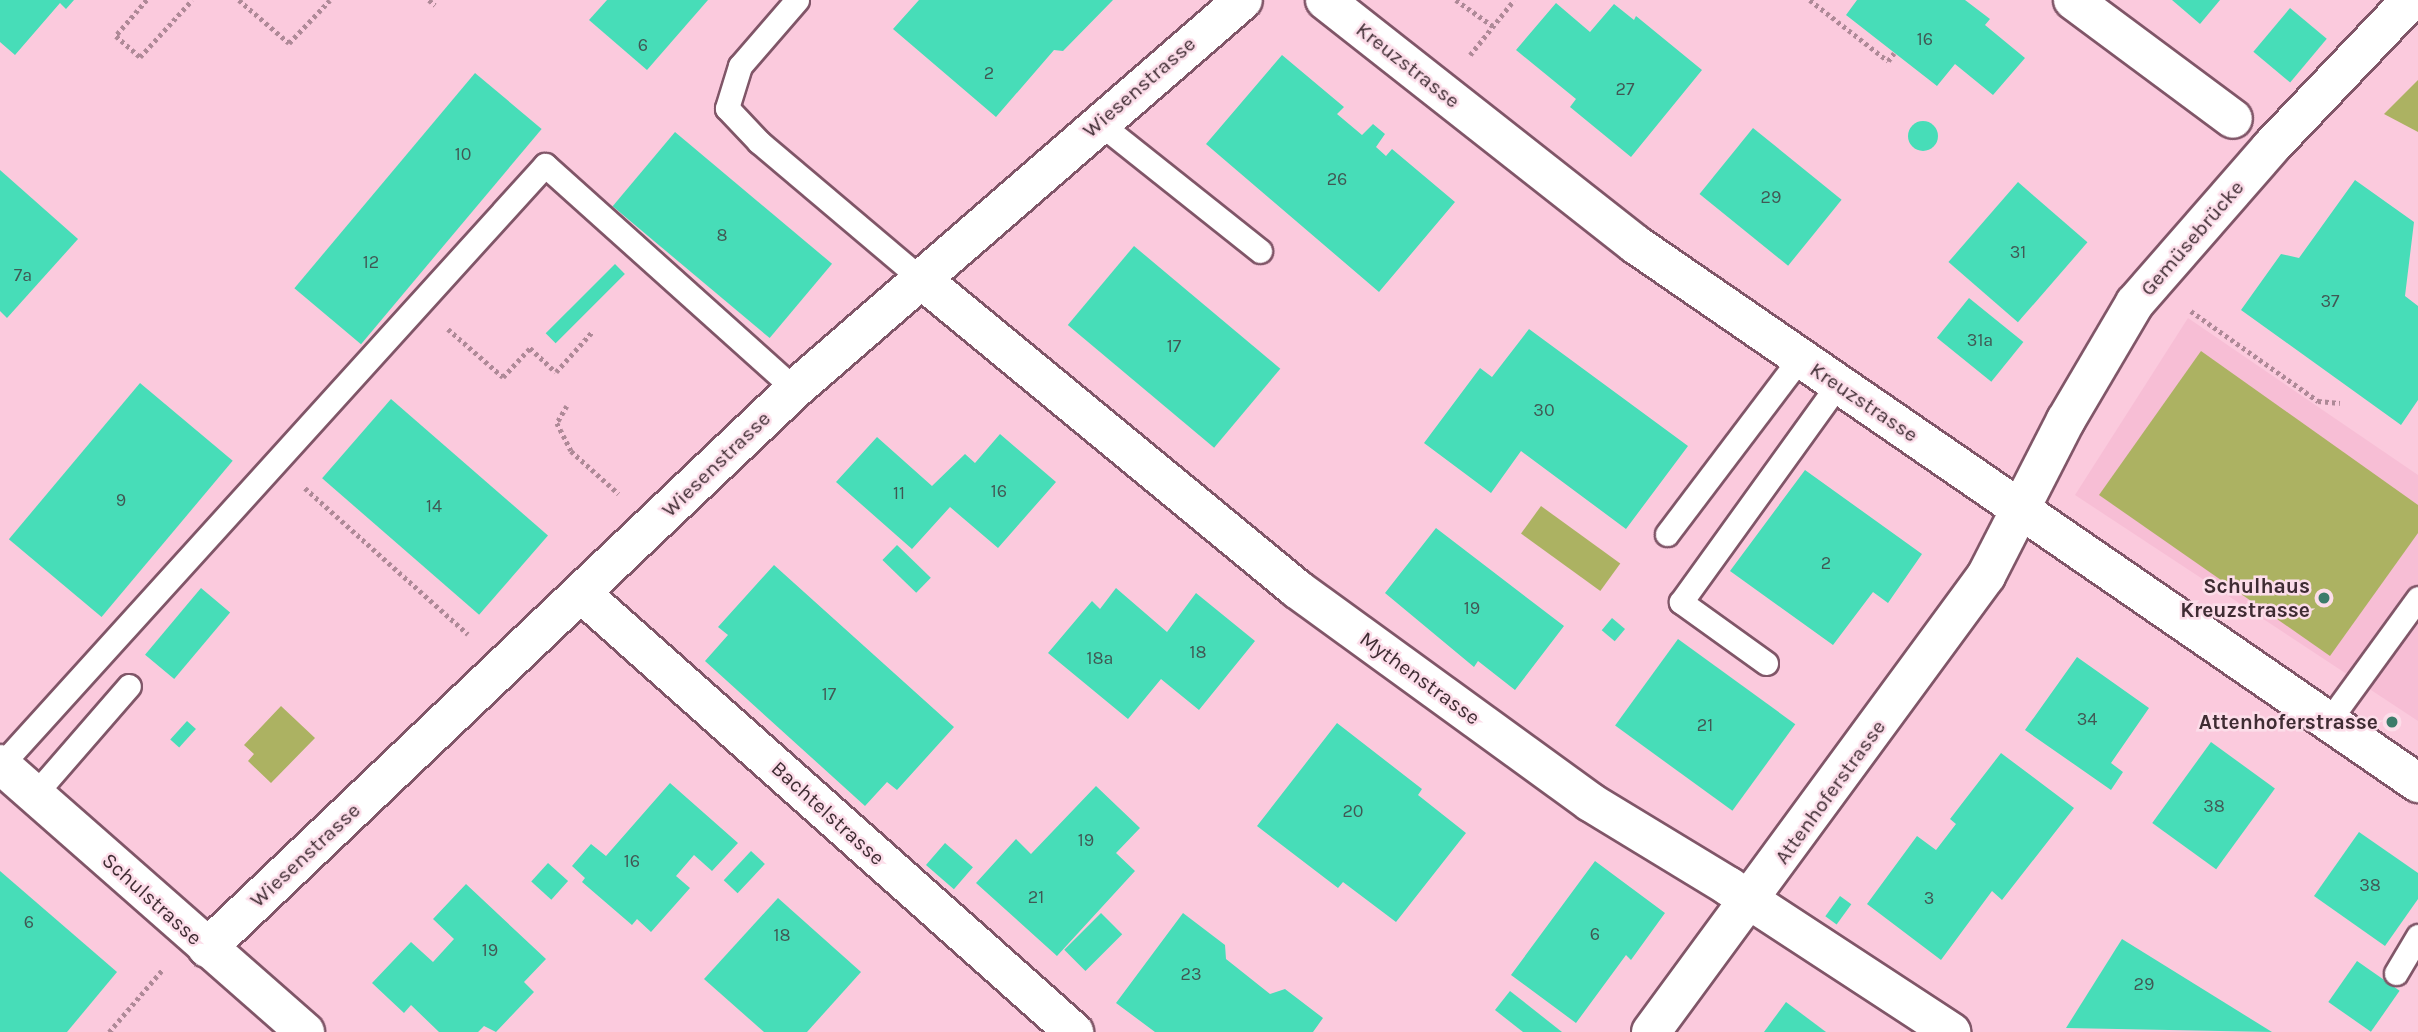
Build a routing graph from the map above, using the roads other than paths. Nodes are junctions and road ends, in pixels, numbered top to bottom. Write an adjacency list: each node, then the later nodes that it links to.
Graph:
1 (797, 0): 9 (lane)
2 (1242, 0): 7 (street, Wiesenstrasse)
3 (1325, 0): 10 (street, Kreuzstrasse)
4 (2073, 0): 6 (street)
5 (2411, 0): 13 (street, Gemüsebrücke)
6 (2233, 120)
7 (1098, 122): 8 (lane); 9 (street, Wiesenstrasse)
8 (1260, 251)
9 (921, 279): 12 (street, Wiesenstrasse); 23 (street, Mythenstrasse)
10 (1800, 358): 11 (street, Kreuzstrasse); 14 (lane)
11 (1838, 384): 13 (street, Kreuzstrasse); 17 (lane)
12 (794, 389): 15 (street, Wiesenstrasse); 20 (lane)
13 (2020, 510): 19 (street, Kreuzstrasse); 23 (street, Attenhoferstrasse)
14 (1667, 534)
15 (582, 594): 25 (street, Wiesenstrasse); 28 (street, Bachtelstrasse)
16 (2418, 598): 19 (lane)
17 (1766, 663)
18 (129, 686): 22 (lane)
19 (2328, 722): 21 (street, Kreuzstrasse)
20 (1, 765): 22 (street, Schulstrasse)
21 (2418, 783)
22 (35, 794): 25 (street, Schulstrasse)
23 (1751, 902): 29 (street, Attenhoferstrasse); 30 (street, Mythenstrasse)
24 (2418, 936): 26 (lane)
25 (207, 948): 27 (street, Schulstrasse)
26 (2396, 973)
27 (305, 1032)
28 (1074, 1032)
29 (1651, 1032)
30 (1951, 1032)

